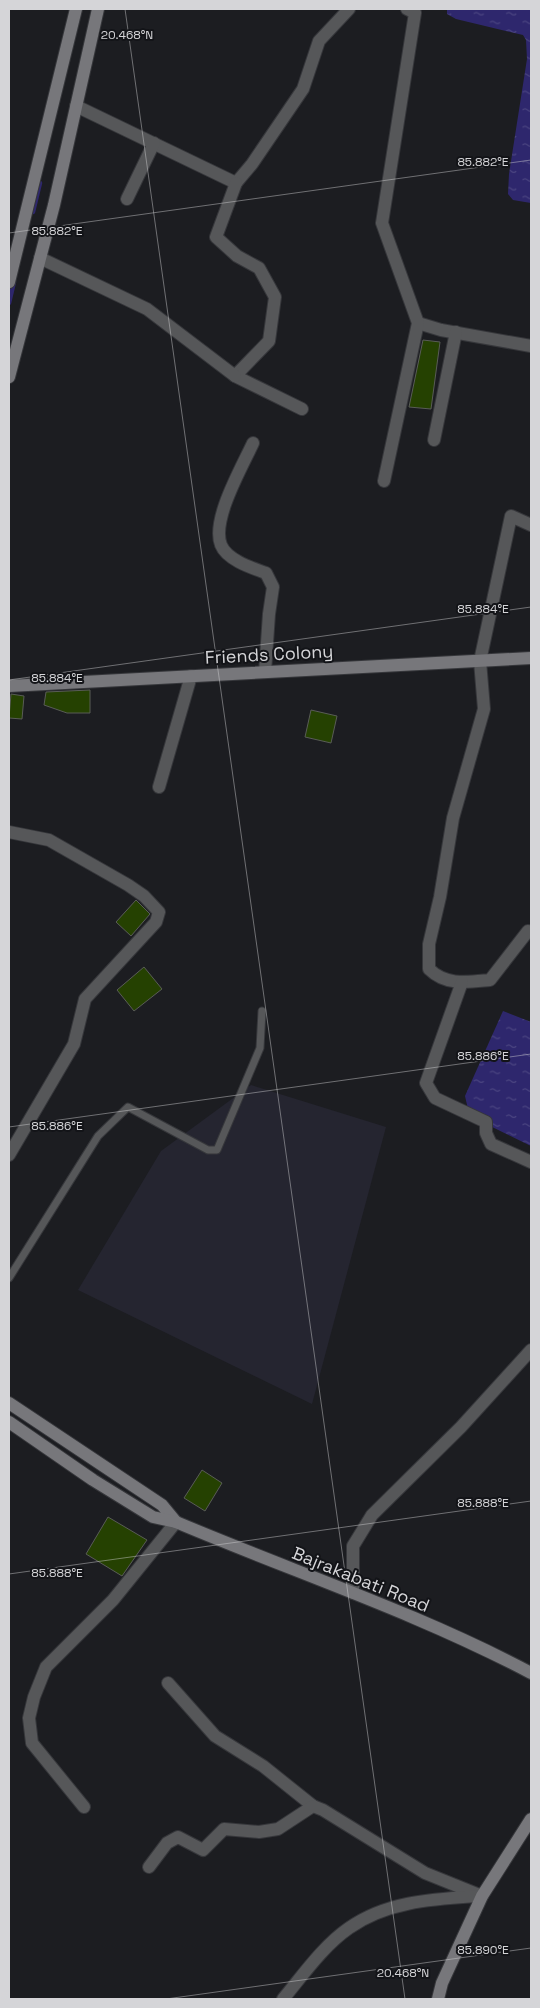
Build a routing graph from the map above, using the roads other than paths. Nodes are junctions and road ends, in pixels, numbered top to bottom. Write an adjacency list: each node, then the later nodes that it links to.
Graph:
1 (76, 9): 10 (street)
2 (98, 9): 5 (street)
3 (348, 9): 7 (street)
4 (407, 9): 11 (street)
5 (76, 106): 6 (street); 9 (street)
6 (154, 143): 7 (street); 8 (street)
7 (236, 183): 14 (street)
8 (127, 199)
9 (40, 258): 14 (street); 15 (street)
10 (9, 282)
11 (418, 323): 12 (street); 19 (street)
12 (456, 332): 13 (street); 17 (street)
13 (531, 346)
14 (235, 376): 16 (street)
15 (9, 377)
16 (302, 409)
17 (434, 440)
18 (253, 443): 23 (street)
19 (384, 481)
20 (531, 525): 22 (street)
21 (531, 658): 22 (street, Friends Colony)
22 (480, 660): 23 (street, Friends Colony); 29 (street)
23 (265, 672): 24 (street, Friends Colony)
24 (191, 676): 25 (street, Friends Colony); 26 (street)
25 (9, 686)
26 (159, 787)
27 (9, 832): 31 (street)
28 (531, 932): 29 (street)
29 (462, 982): 32 (street)
30 (262, 1011): 33 (lane)
31 (9, 1155)
32 (531, 1162)
33 (9, 1278)
34 (531, 1350): 38 (street)
35 (9, 1404): 37 (street, Bajrakabati Road)
36 (9, 1422): 37 (street, Bajrakabati Road)
37 (176, 1522): 38 (street, Bajrakabati Road); 42 (street)
38 (352, 1593): 39 (street, Bajrakabati Road)
39 (531, 1672)
40 (168, 1683): 41 (street)
41 (313, 1806): 44 (street); 45 (street)
42 (84, 1808)
43 (530, 1825): 45 (street)
44 (150, 1866)
45 (482, 1896): 46 (street); 47 (street)
46 (283, 1999)
47 (438, 1999)

